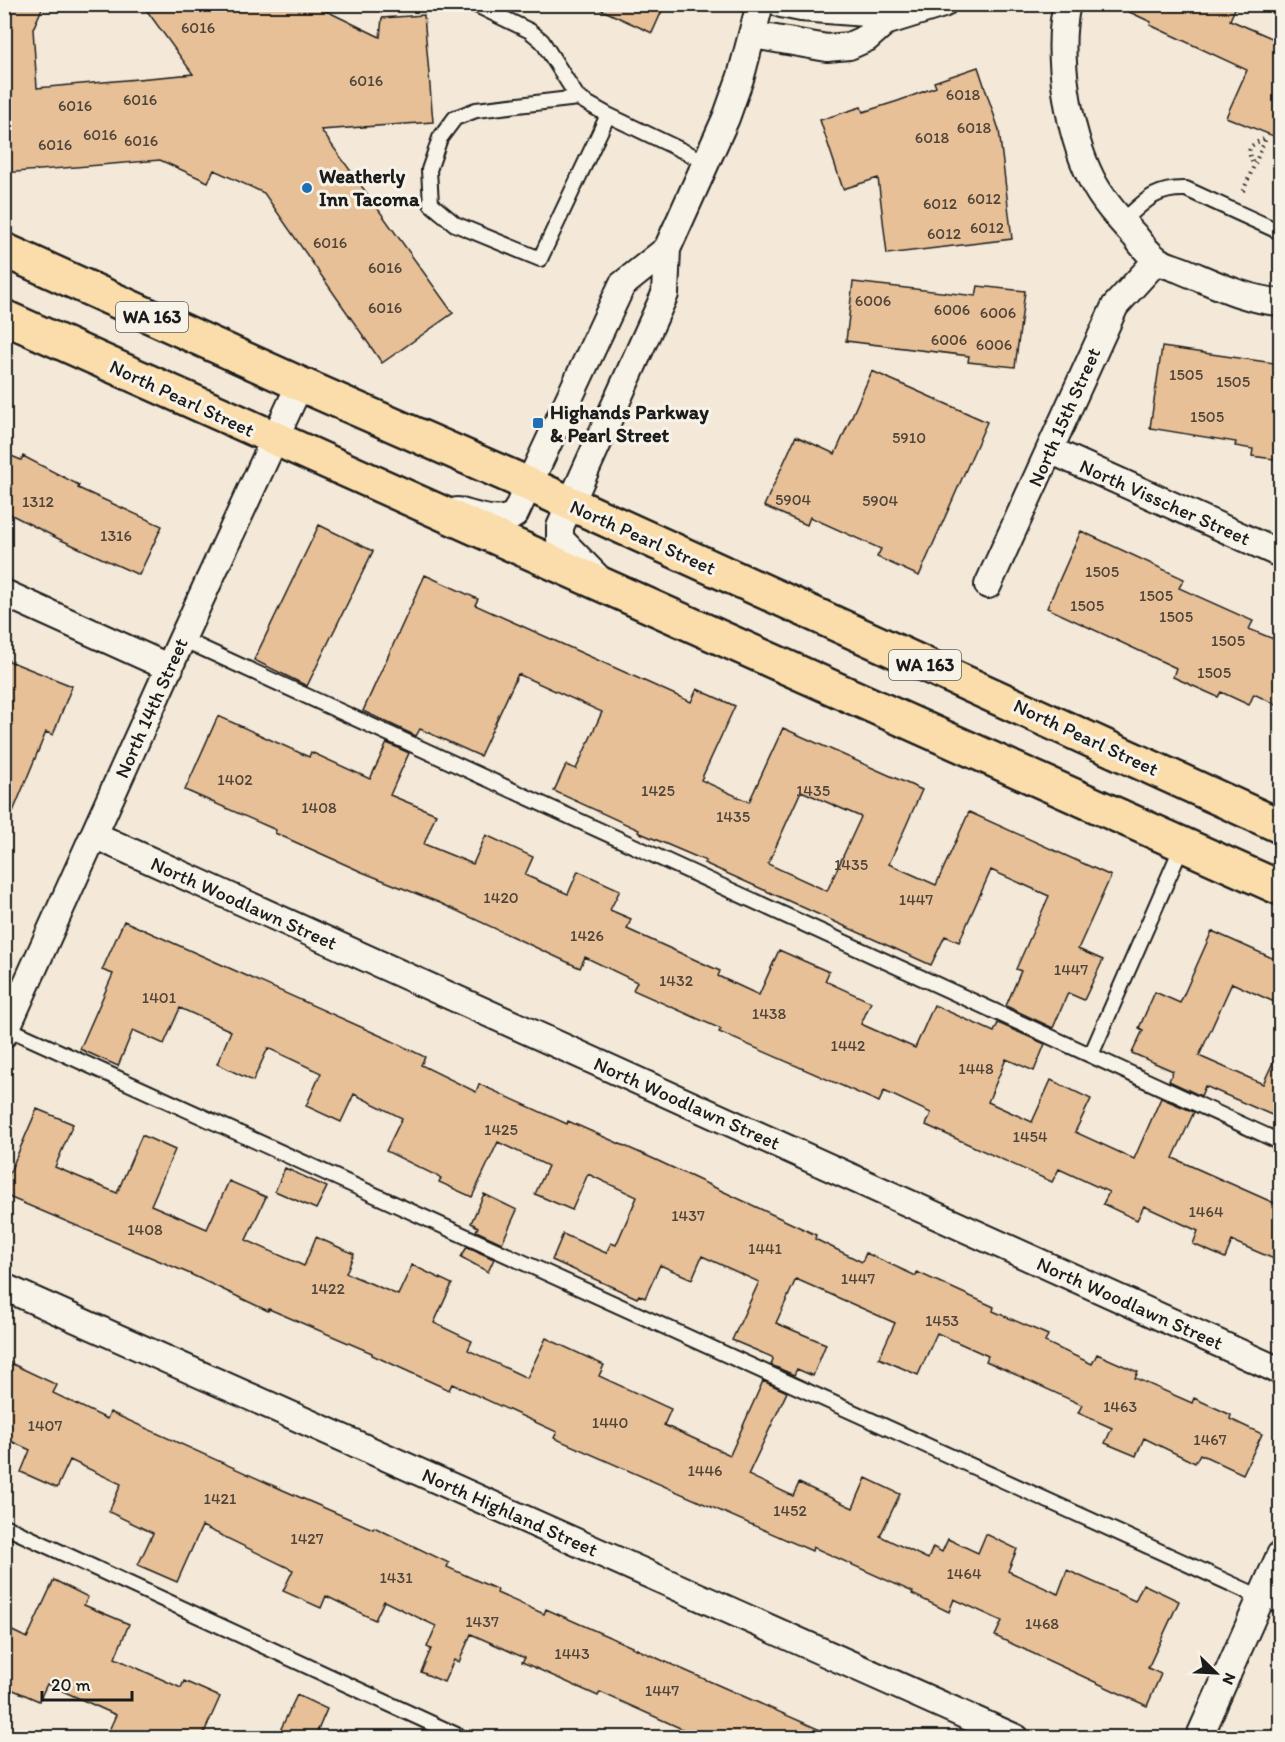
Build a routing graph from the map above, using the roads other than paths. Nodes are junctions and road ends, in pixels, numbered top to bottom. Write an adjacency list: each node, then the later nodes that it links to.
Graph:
1 (474, 4): 8 (lane)
2 (760, 4): 7 (street)
3 (781, 4): 6 (street)
4 (943, 4): 6 (street)
5 (1062, 5): 11 (street)
6 (885, 22): 7 (street)
7 (753, 35): 10 (street)
8 (578, 98): 9 (lane); 9 (lane)
9 (608, 115): 10 (lane)
10 (706, 162): 13 (street)
11 (1122, 222): 12 (lane); 15 (street)
12 (1281, 232)
13 (667, 249): 21 (street); 23 (street)
14 (4, 250): 18 (main road, North Pearl Street / WA 163)
15 (1157, 260): 16 (street); 20 (street, North 15th Street)
16 (1281, 302)
17 (4, 316): 19 (main road, North Pearl Street)
18 (300, 384): 19 (street, North 14th Street); 21 (main road, North Pearl Street / WA 163)
19 (274, 440): 22 (main road, North Pearl Street); 28 (street, North 14th Street)
20 (1050, 450): 24 (street, North Visscher Street); 25 (street, North 15th Street)
21 (528, 484): 22 (street); 23 (main road, North Pearl Street / WA 163)
22 (419, 503): 26 (main road, North Pearl Street)
23 (570, 504): 26 (street); 30 (main road, North Pearl Street / WA 163)
24 (1281, 554)
25 (988, 585)
26 (612, 592): 32 (main road, North Pearl Street)
27 (4, 593): 29 (street)
28 (182, 639): 29 (street, North 14th Street); 35 (lane)
29 (170, 668): 31 (street, North 14th Street)
30 (1281, 826)
31 (94, 836): 34 (street, North 14th Street); 38 (street, North Woodlawn Street)
32 (1183, 844): 33 (main road, North Pearl Street); 35 (lane)
33 (1281, 888)
34 (6, 1030): 41 (lane)
35 (1090, 1055): 36 (lane)
36 (1281, 1142)
37 (4, 1287): 43 (street, North Highland Street)
38 (1281, 1371)
39 (4, 1526): 42 (lane)
40 (1281, 1555): 41 (street)
41 (1271, 1602): 44 (street)
42 (463, 1737)
43 (1016, 1737)
44 (1199, 1737)

